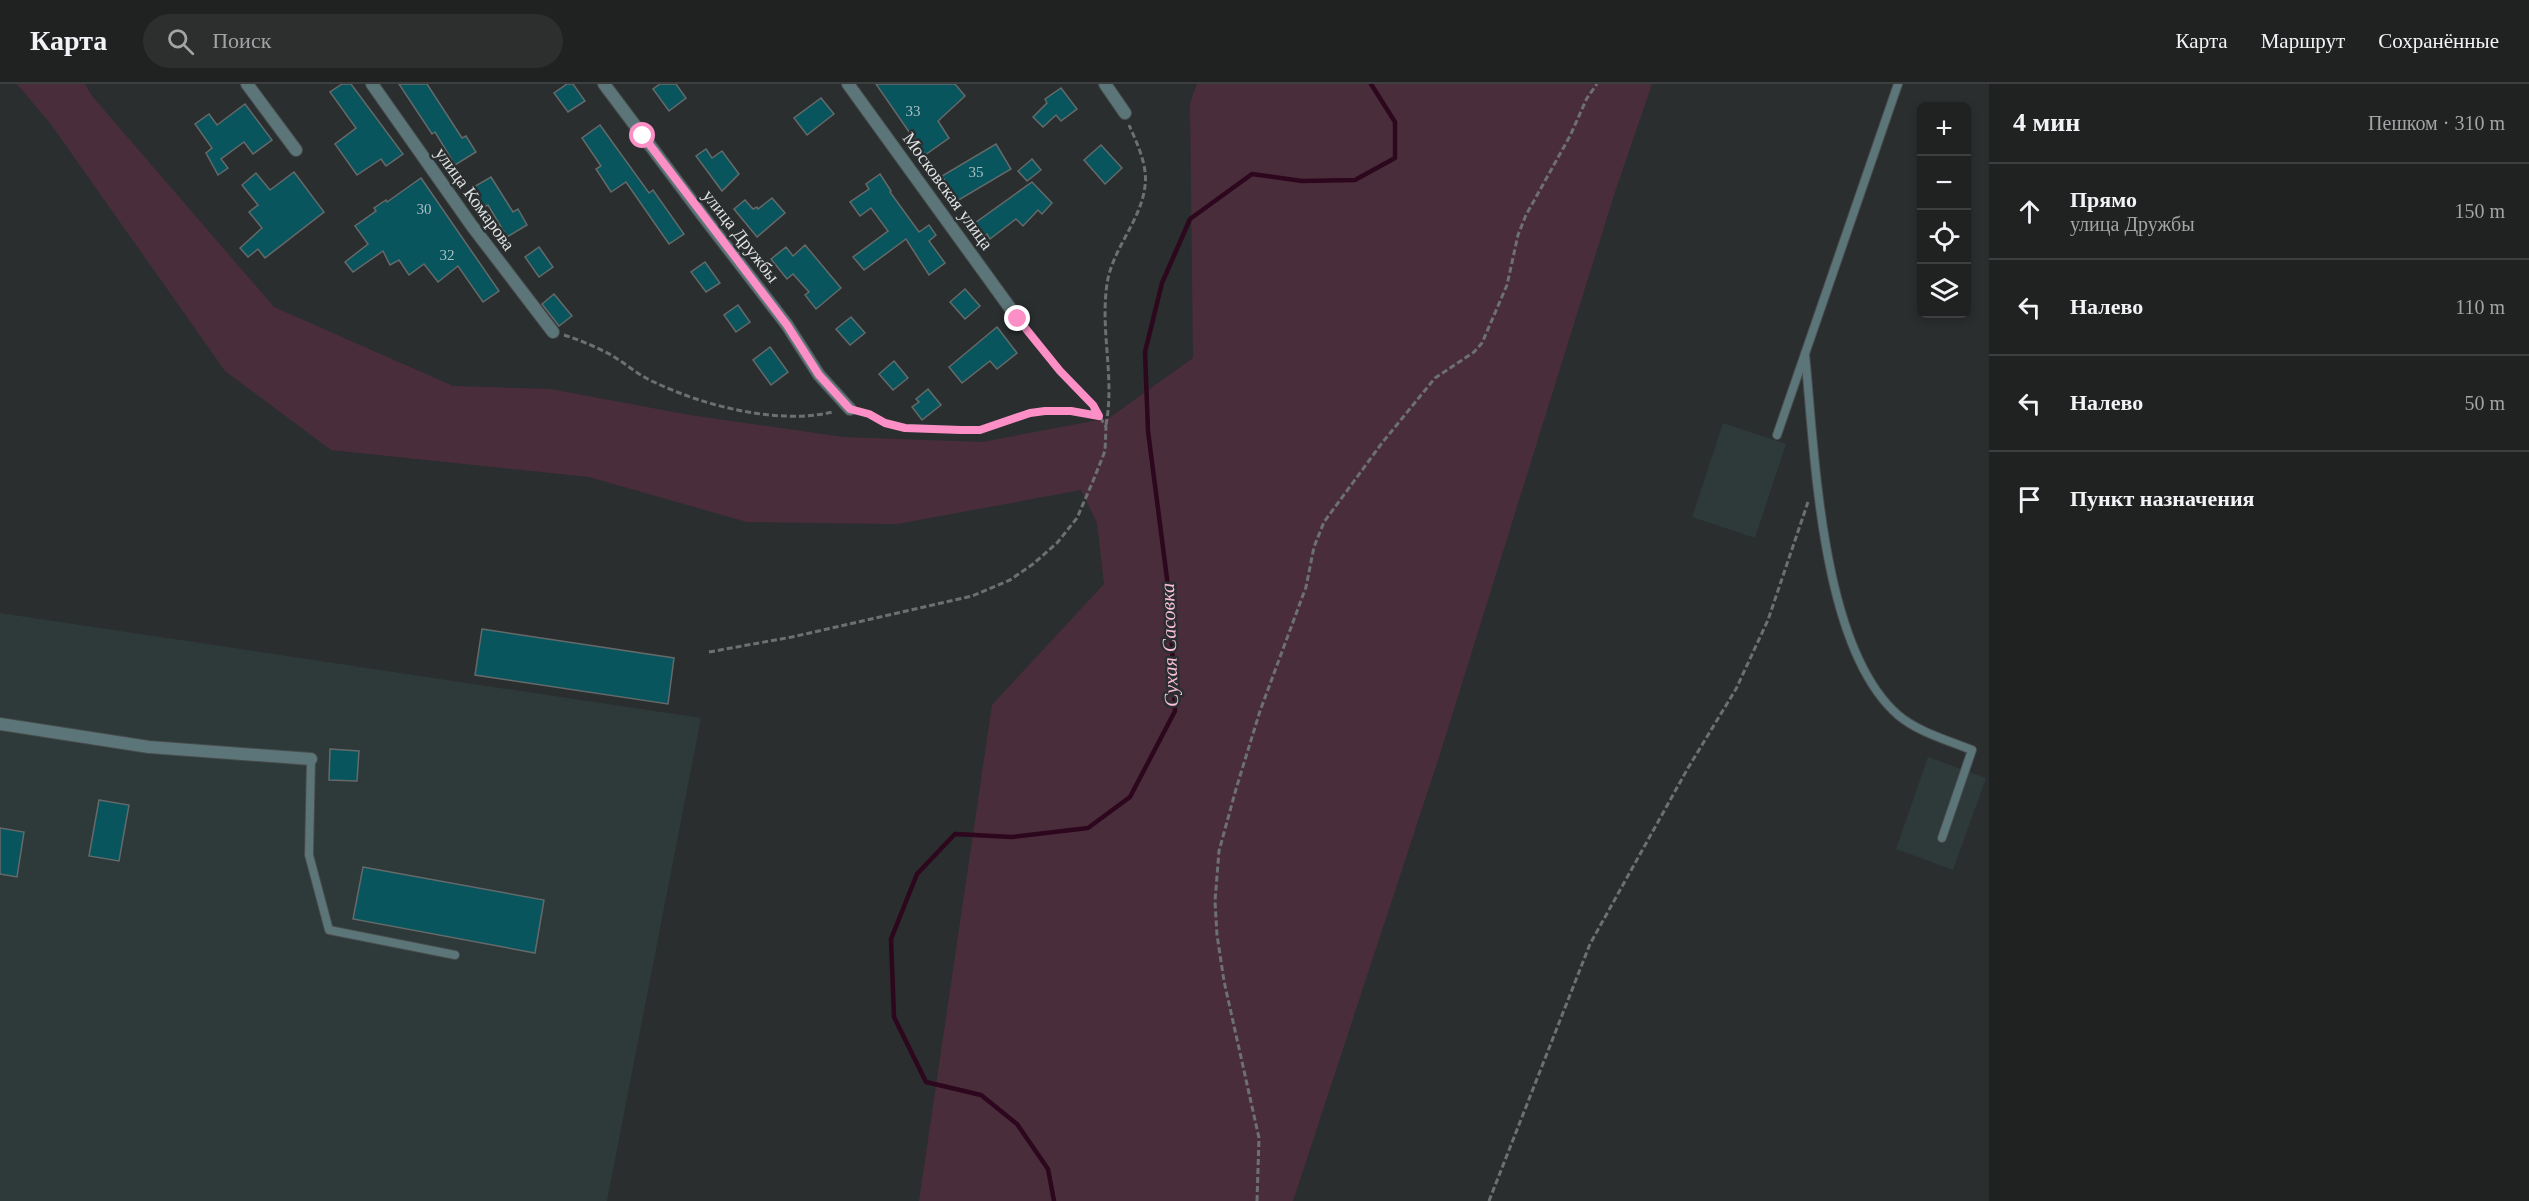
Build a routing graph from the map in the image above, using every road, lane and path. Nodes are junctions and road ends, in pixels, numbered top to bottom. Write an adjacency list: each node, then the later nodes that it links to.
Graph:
1 (247, 84): 9 (street)
2 (372, 84): 11 (street, улица Комарова)
3 (604, 84): 13 (street, улица Дружбы)
4 (848, 84): 10 (street, Московская улица)
5 (1105, 84): 8 (street)
6 (1597, 84): 23 (path)
7 (1898, 84): 12 (lane)
8 (1125, 113): 15 (path)
9 (296, 150)
10 (1018, 319): 14 (path)
11 (553, 332): 13 (path)
12 (1805, 354): 16 (lane); 21 (lane)
13 (850, 409): 14 (path)
14 (1099, 416): 15 (path)
15 (1106, 427): 18 (path)
16 (1777, 435)
17 (1810, 494): 24 (path)
18 (709, 652)
19 (0, 724): 20 (street)
20 (311, 759): 22 (lane)
21 (1942, 838)
22 (455, 955)
23 (1257, 1201)
24 (1489, 1201)

